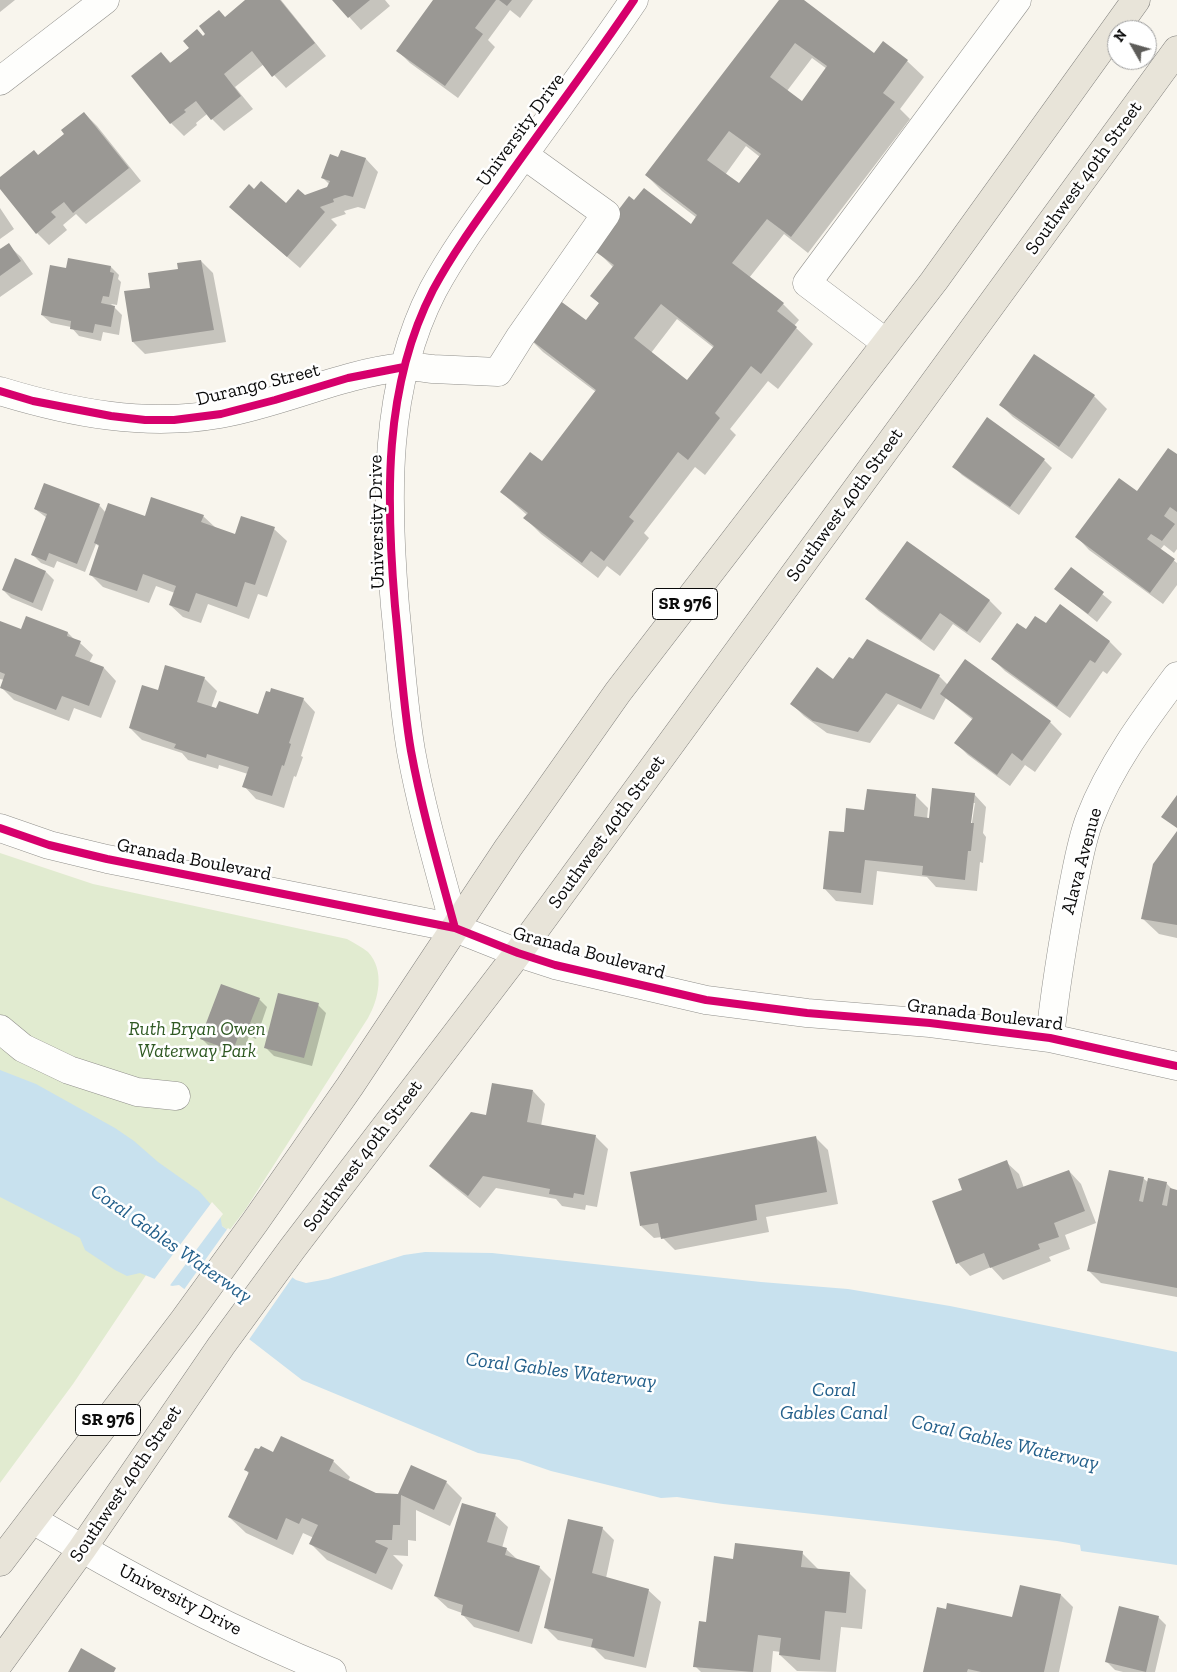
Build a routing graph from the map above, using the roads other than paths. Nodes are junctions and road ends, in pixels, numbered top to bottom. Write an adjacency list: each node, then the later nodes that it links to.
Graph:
1 (105, 0): 6 (street)
2 (634, 0): 7 (street, University Drive)
3 (1017, 0): 8 (street)
4 (1136, 0): 8 (main road, SR 976)
5 (1177, 50): 14 (main road, Southwest 40th Street / SR 976)
6 (0, 81)
7 (524, 155): 9 (street, University Drive); 9 (street, Durango Street)
8 (886, 342): 13 (main road, SR 976)
9 (404, 367): 10 (street, Durango Street); 13 (street, University Drive)
10 (0, 391)
11 (1177, 676): 17 (street, Alava Avenue)
12 (0, 828): 13 (street, Granada Boulevard)
13 (455, 928): 14 (street, Granada Boulevard); 20 (main road, SR 976)
14 (518, 953): 17 (street, Granada Boulevard); 21 (main road, Southwest 40th Street / SR 976)
15 (0, 1010): 16 (street)
16 (0, 1027): 19 (street)
17 (1050, 1038): 18 (street, Granada Boulevard)
18 (1177, 1066)
19 (176, 1096)
20 (32, 1520): 21 (street, University Drive); 22 (main road, SR 976)
21 (82, 1549): 23 (main road, Southwest 40th Street / SR 976); 24 (street, University Drive)
22 (0, 1562)
23 (0, 1662)
24 (332, 1672)

